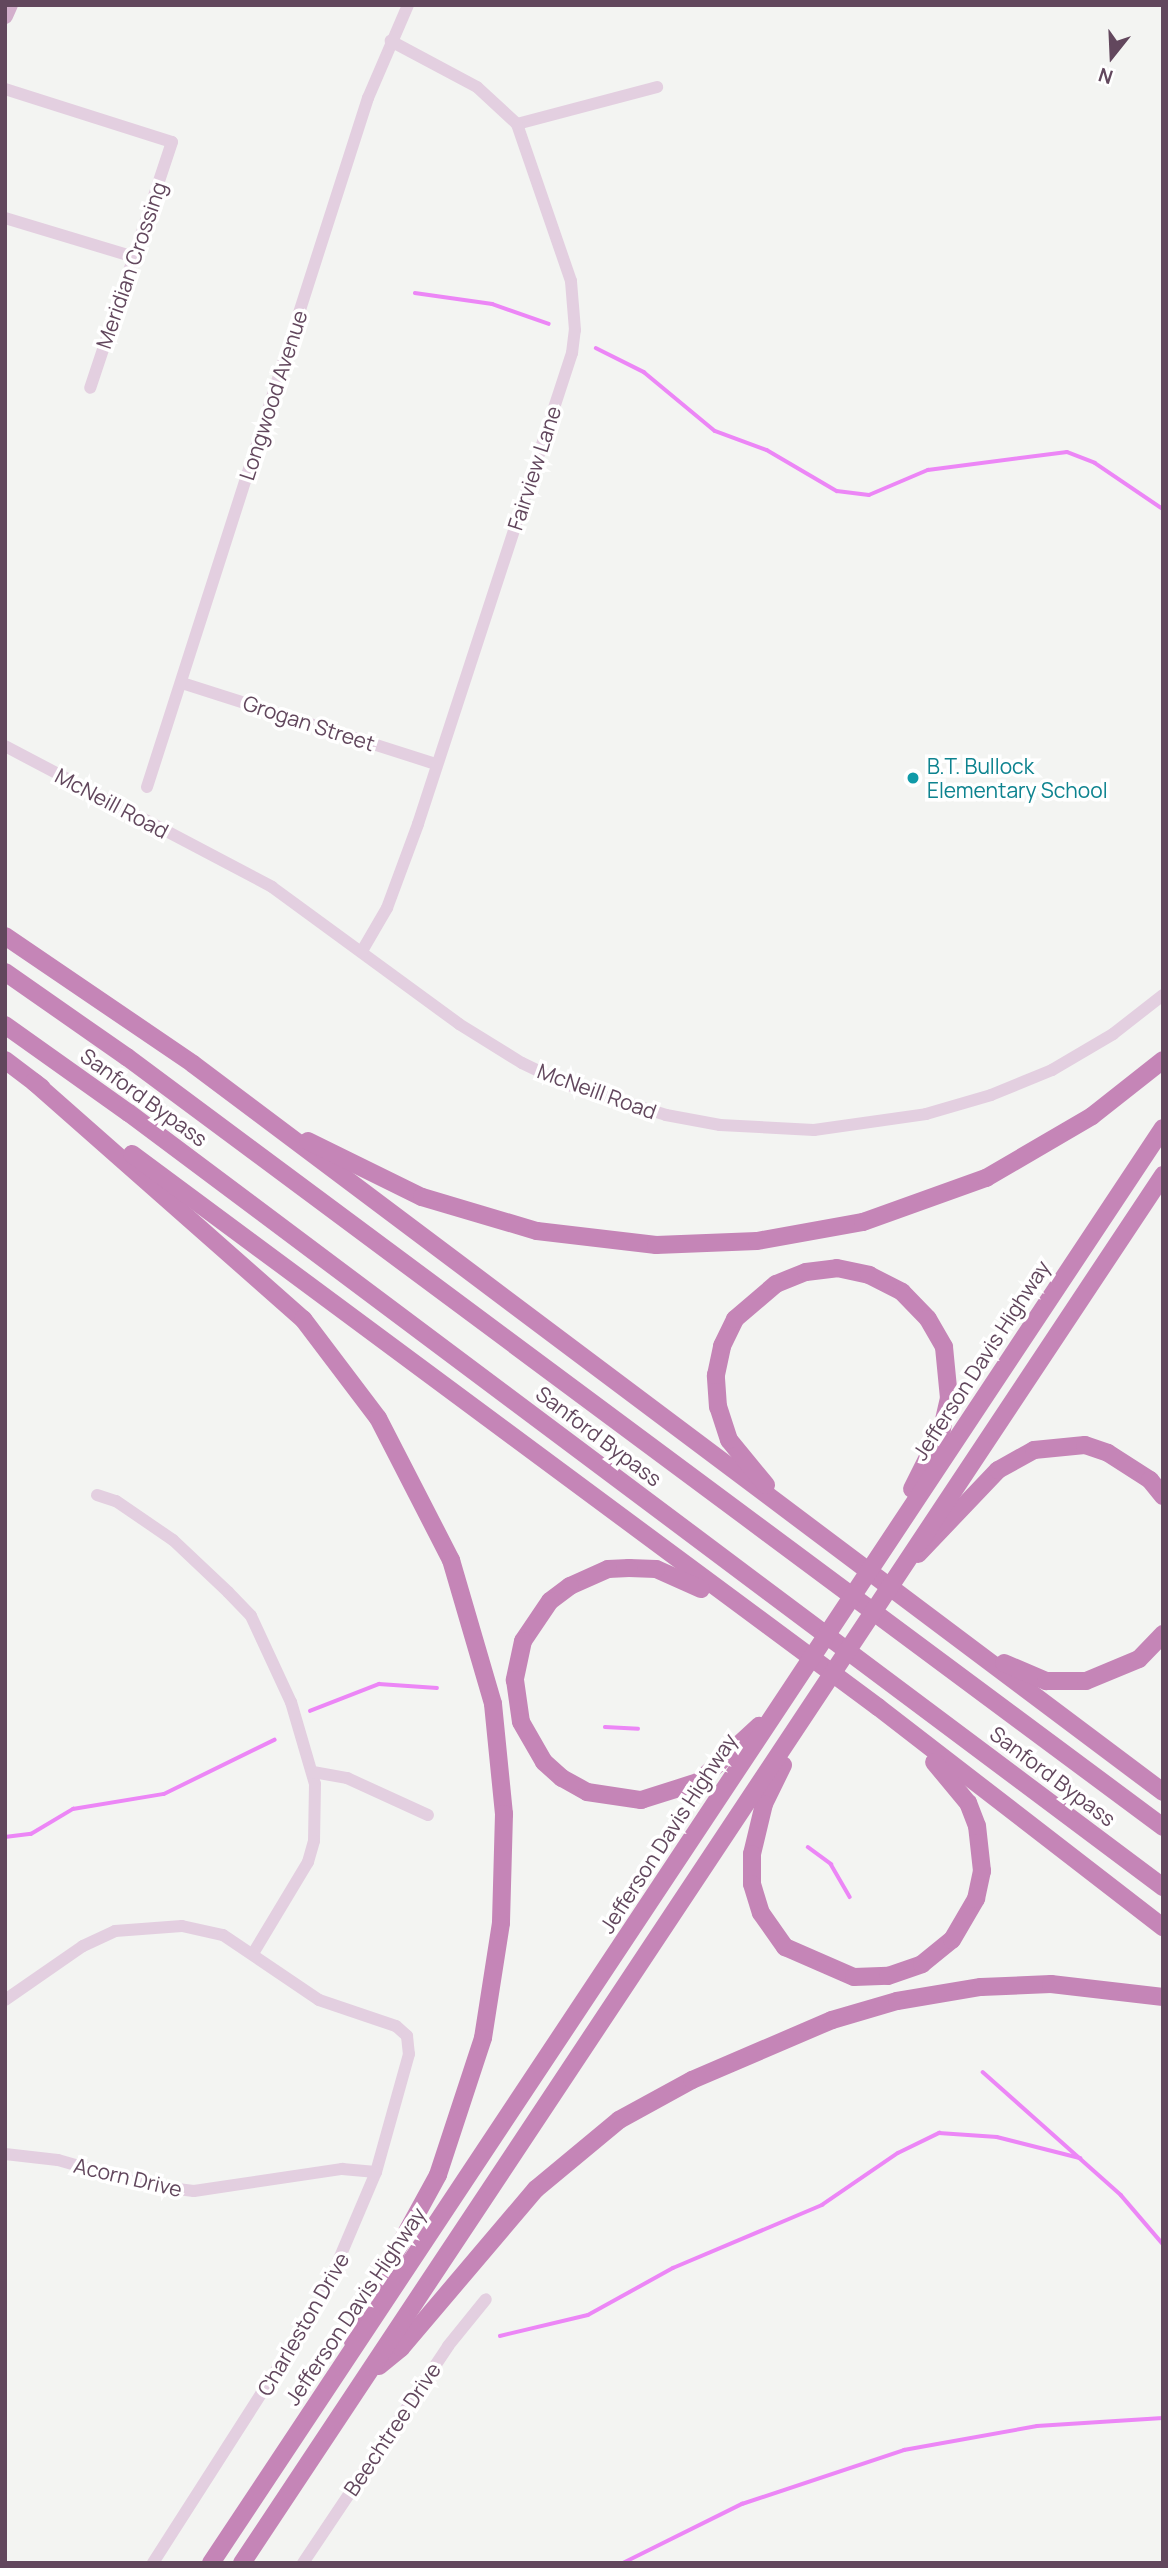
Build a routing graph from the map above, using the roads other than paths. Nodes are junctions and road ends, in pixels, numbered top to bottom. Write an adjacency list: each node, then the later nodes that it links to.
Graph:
1 (10, 5): 3 (main road)
2 (408, 5): 4 (street, Longwood Avenue)
3 (5, 16)
4 (391, 41): 7 (street, Fairview Lane); 11 (street, Longwood Avenue)
5 (657, 87): 7 (street)
6 (5, 89): 9 (street, Meridian Crossing)
7 (517, 124): 13 (street, Fairview Lane)
8 (5, 218): 9 (street)
9 (134, 257): 10 (street, Meridian Crossing)
10 (90, 388)
11 (182, 682): 13 (street, Grogan Street); 14 (street, Longwood Avenue)
12 (5, 746): 16 (street, McNeill Road)
13 (436, 764): 16 (street, Fairview Lane)
14 (147, 788)
15 (5, 936): 22 (highway)
16 (362, 951): 18 (street, McNeill Road)
17 (5, 972): 40 (highway, Sanford Bypass)
18 (1163, 995)
19 (5, 1026): 41 (highway, Sanford Bypass)
20 (5, 1060): 23 (highway)
21 (1163, 1060): 22 (highway)
22 (192, 1064): 29 (highway)
23 (34, 1082): 32 (highway); 49 (highway)
24 (1163, 1128): 28 (highway, Jefferson Davis Highway)
25 (1163, 1175): 30 (highway)
26 (97, 1495): 37 (street)
27 (1163, 1496): 30 (highway)
28 (898, 1527): 29 (highway); 35 (highway, Jefferson Davis Highway)
29 (829, 1543): 31 (highway)
30 (904, 1565): 36 (highway)
31 (925, 1615): 33 (highway); 38 (highway)
32 (773, 1632): 34 (highway); 35 (highway)
33 (1163, 1634)
34 (874, 1706): 36 (highway); 42 (highway)
35 (769, 1718): 49 (highway, Jefferson Davis Highway)
36 (790, 1738): 50 (highway)
37 (313, 1772): 39 (street); 43 (street)
38 (1163, 1792)
39 (428, 1815)
40 (1163, 1827)
41 (1163, 1887)
42 (1163, 1927)
43 (254, 1952): 45 (street); 47 (street, Charleston Drive)
44 (1163, 1997): 50 (highway)
45 (5, 2000)
46 (5, 2154): 47 (street, Acorn Drive)
47 (376, 2172): 51 (street, Charleston Drive)
48 (486, 2299): 54 (street, Beechtree Drive)
49 (349, 2356): 52 (highway, Jefferson Davis Highway)
50 (365, 2377): 53 (highway)
51 (153, 2563)
52 (211, 2563)
53 (242, 2563)
54 (303, 2563)

